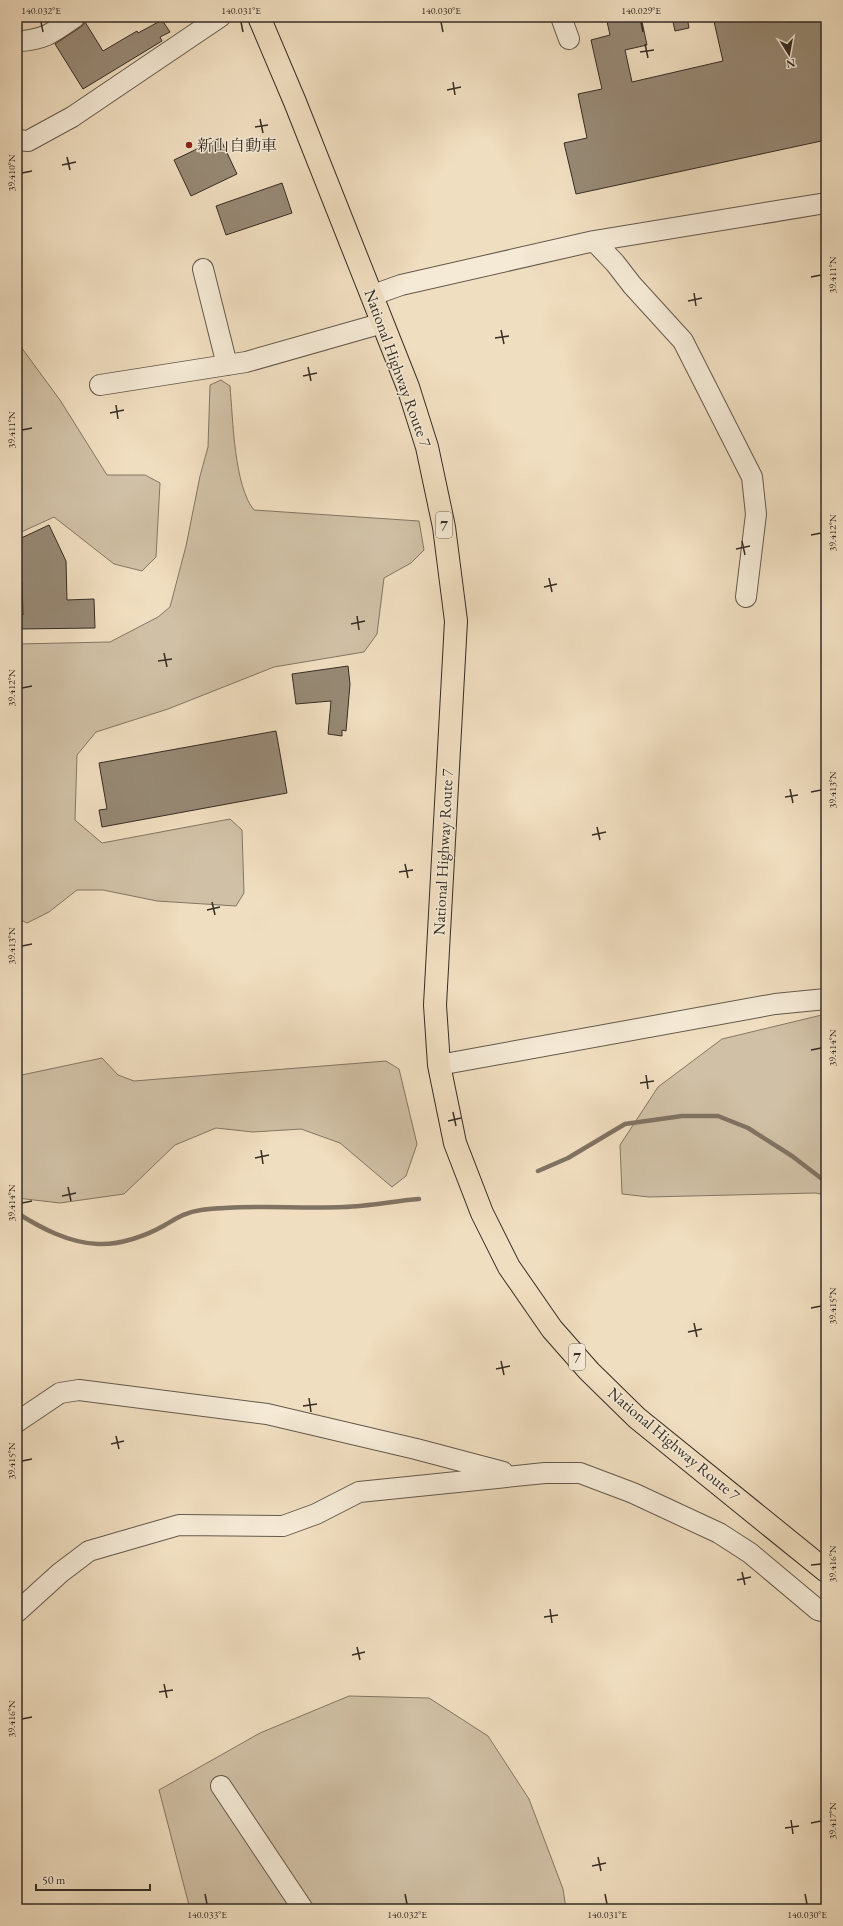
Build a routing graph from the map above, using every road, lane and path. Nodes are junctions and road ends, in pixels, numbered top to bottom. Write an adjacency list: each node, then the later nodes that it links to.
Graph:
1 (75, 17): 6 (street)
2 (220, 17): 7 (street)
3 (259, 17): 11 (highway, National Highway Route 7 / 7)
4 (561, 17): 5 (street)
5 (569, 39)
6 (17, 42)
7 (17, 140)
8 (826, 203): 9 (street)
9 (594, 241): 11 (street); 15 (street)
10 (203, 269): 13 (street)
11 (372, 295): 12 (highway, National Highway Route 7 / 7)
12 (383, 323): 13 (street); 17 (highway, National Highway Route 7 / 7)
13 (227, 365): 14 (street)
14 (100, 385)
15 (746, 597)
16 (826, 999): 17 (street)
17 (439, 1065): 20 (highway, National Highway Route 7 / 7)
18 (17, 1422): 19 (street)
19 (517, 1476): 21 (street); 22 (street)
20 (826, 1571)
21 (17, 1612)
22 (826, 1612)
23 (221, 1786): 24 (street)
24 (303, 1909)

